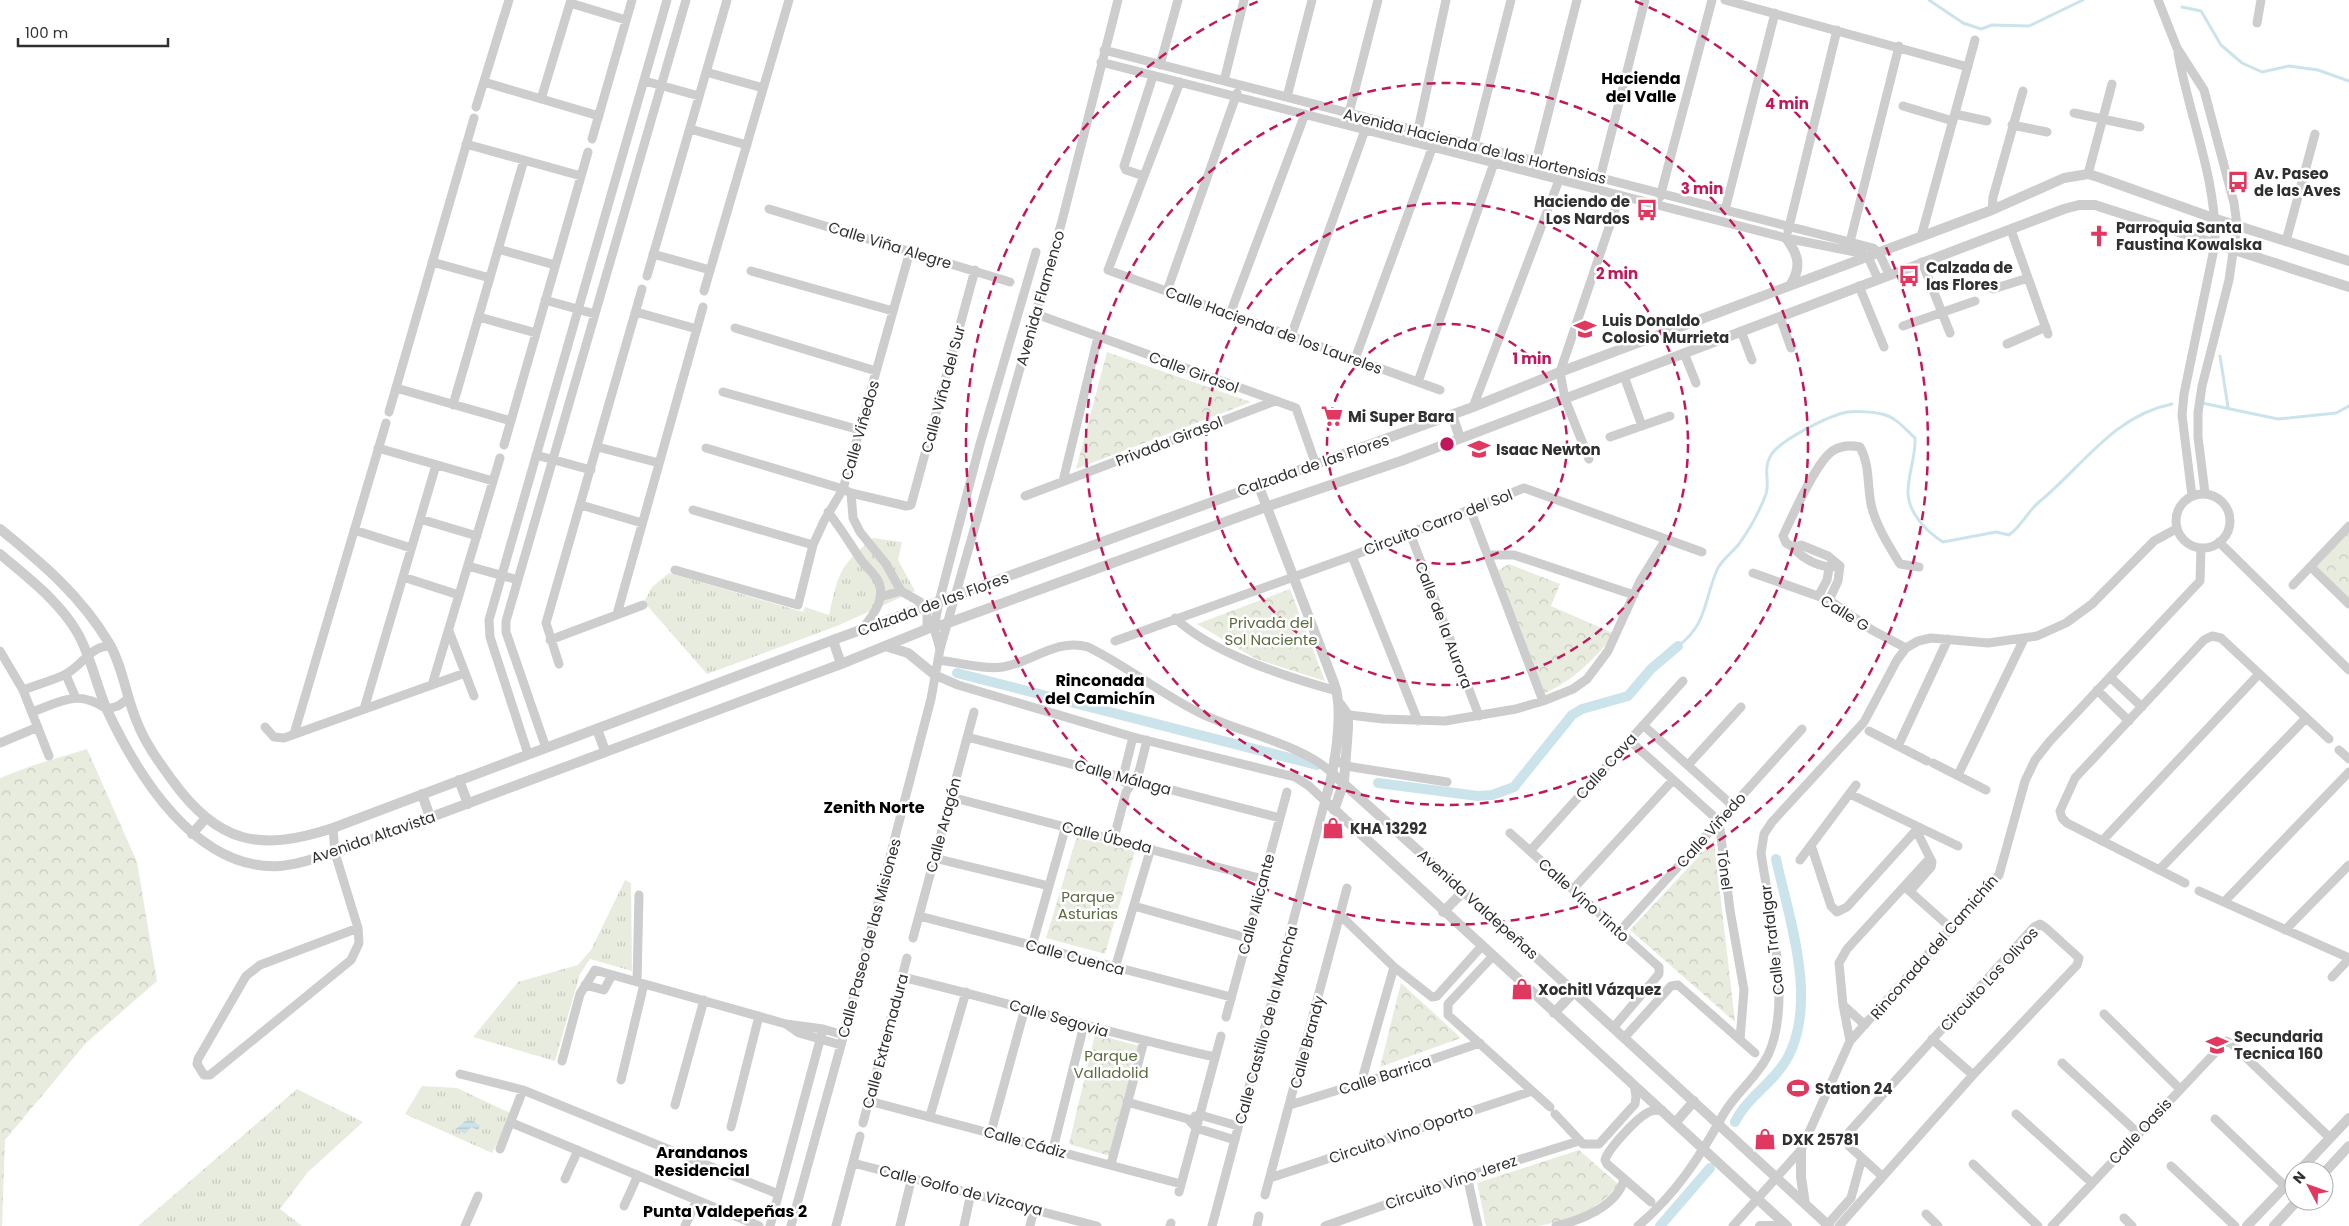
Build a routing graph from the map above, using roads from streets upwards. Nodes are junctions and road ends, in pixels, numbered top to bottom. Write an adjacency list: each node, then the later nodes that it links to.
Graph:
1 (509, 0): 36 (street)
2 (632, 0): 22 (street)
3 (667, 0): 34 (street)
4 (685, 0): 39 (street)
5 (727, 0): 32 (street)
6 (789, 0): 41 (street)
7 (1118, 0): 28 (street, Avenida Flamenco)
8 (1178, 0): 30 (street)
9 (1244, 0): 35 (street)
10 (1312, 0): 45 (street)
11 (1378, 0): 49 (street)
12 (1446, 0): 62 (street)
13 (1511, 0): 69 (street)
14 (1577, 0): 73 (street)
15 (1645, 0): 79 (street)
16 (1712, 0): 81 (street)
17 (1725, 0): 21 (street)
18 (2158, 0): 27 (street)
19 (2261, 0): 23 (street)
20 (570, 1): 22 (street); 46 (street)
21 (1775, 14): 24 (street); 85 (street)
22 (626, 20): 52 (street)
23 (2257, 24)
24 (1837, 30): 26 (street); 89 (street)
25 (1975, 40): 31 (street)
26 (1899, 46): 31 (street); 94 (street)
27 (2178, 48): 87 (street); 88 (street)
28 (1104, 50): 29 (street, Avenida Flamenco); 30 (street, Avenida Hacienda de las Hortensias)
29 (1101, 62): 33 (street, Avenida Hacienda de las Hortensias); 131 (street, Avenida Flamenco)
30 (1160, 65): 35 (street, Avenida Hacienda de las Hortensias)
31 (1968, 67): 54 (street)
32 (706, 72): 41 (street); 43 (street)
33 (1153, 76): 37 (street, Avenida Hacienda de las Hortensias); 78 (street)
34 (645, 80): 39 (street); 126 (street)
35 (1224, 81): 40 (street, Avenida Hacienda de las Hortensias)
36 (484, 82): 46 (street); 48 (street)
37 (1180, 82): 44 (street, Avenida Hacienda de las Hortensias); 78 (street)
38 (2112, 84): 55 (street)
39 (661, 85): 43 (street); 130 (street)
40 (1239, 85): 44 (street); 45 (street, Avenida Hacienda de las Hortensias)
41 (763, 88): 68 (street)
42 (2023, 90): 58 (street)
43 (699, 96): 60 (street)
44 (1236, 97): 51 (street, Avenida Hacienda de las Hortensias); 122 (street)
45 (1287, 97): 49 (street, Avenida Hacienda de las Hortensias)
46 (541, 99): 52 (street)
47 (1903, 106): 54 (street)
48 (476, 107)
49 (1349, 113): 57 (street); 62 (street, Avenida Hacienda de las Hortensias)
50 (2074, 113): 55 (street)
51 (1304, 114): 57 (street, Avenida Hacienda de las Hortensias); 132 (street)
52 (598, 116): 66 (street)
53 (474, 118): 67 (street)
54 (1954, 118): 56 (street); 91 (street)
55 (2104, 120): 59 (street); 76 (street)
56 (1986, 121)
57 (1345, 125): 61 (street, Avenida Hacienda de las Hortensias)
58 (2012, 125): 63 (street); 86 (street)
59 (2140, 127)
60 (690, 128): 68 (street); 101 (street)
61 (1365, 130): 70 (street, Avenida Hacienda de las Hortensias); 141 (street)
62 (1418, 130): 65 (street, Avenida Hacienda de las Hortensias)
63 (2047, 132)
64 (2315, 134): 93 (street)
65 (1436, 136): 69 (street, Avenida Hacienda de las Hortensias); 70 (street)
66 (592, 139)
67 (466, 144): 72 (street); 104 (street)
68 (747, 145): 107 (street)
69 (1474, 145): 73 (street, Avenida Hacienda de las Hortensias)
70 (1432, 147): 74 (street, Avenida Hacienda de las Hortensias); 147 (street)
71 (588, 152): 77 (street)
72 (524, 160): 77 (street); 96 (street)
73 (1536, 161): 75 (street); 79 (street, Avenida Hacienda de las Hortensias)
74 (1494, 163): 75 (street, Avenida Hacienda de las Hortensias); 154 (street)
75 (1533, 173): 80 (street, Avenida Hacienda de las Hortensias)
76 (2088, 174): 86 (street, Calzada de las Flores); 87 (street, Calzada de las Flores)
77 (581, 176): 106 (street)
78 (1144, 176): 122 (street, Calle Hacienda de los Laureles)
79 (1600, 178): 81 (street, Avenida Hacienda de las Hortensias)
80 (1559, 180): 82 (street, Avenida Hacienda de las Hortensias); 162 (street)
81 (1661, 194): 83 (street); 85 (street, Avenida Hacienda de las Hortensias)
82 (1620, 195): 83 (street, Avenida Hacienda de las Hortensias); 150 (street)
83 (1658, 205): 92 (street, Avenida Hacienda de las Hortensias)
84 (769, 209): 98 (street, Calle Viña Alegre)
85 (1724, 210): 89 (street, Avenida Hacienda de las Hortensias)
86 (1992, 210): 91 (street, Calzada de las Flores)
87 (2216, 219): 88 (street, Calzada de las Flores); 95 (street)
88 (2237, 225): 93 (street, Calzada de las Flores); 97 (street)
89 (1789, 226): 92 (street); 94 (street, Avenida Hacienda de las Hortensias)
90 (2011, 230): 95 (street, Calzada de las Flores); 105 (street, Calzada de las Flores); 113 (street)
91 (1921, 237): 100 (street, Calzada de las Flores)
92 (1786, 238): 102 (street, Avenida Hacienda de las Hortensias); 116 (street)
93 (2286, 241): 103 (street, Calzada de las Flores)
94 (1850, 242): 100 (street, Avenida Hacienda de las Hortensias)
95 (2215, 244): 97 (street, Calzada de las Flores); 152 (street)
96 (498, 249): 106 (street); 112 (street)
97 (2234, 250): 118 (street, Calzada de las Flores); 153 (street)
98 (910, 251): 108 (street, Calle Viña Alegre); 127 (street, Calle Viñedos)
99 (1036, 252): 172 (street, Avenida Flamenco)
100 (1879, 252): 102 (street, Calzada de las Flores); 110 (street)
101 (654, 254): 107 (street); 111 (street)
102 (1868, 257): 114 (street); 116 (street, Calzada de las Flores)
103 (2349, 261)
104 (432, 262): 112 (street); 156 (street)
105 (1922, 262): 110 (street, Calzada de las Flores); 129 (street)
106 (555, 265): 123 (street)
107 (710, 270): 121 (street)
108 (975, 270): 115 (street, Calle Viña Alegre); 189 (street, Calle Viña del Sur)
109 (751, 271): 127 (street)
110 (1889, 274): 114 (street, Calzada de las Flores)
111 (647, 276)
112 (490, 278): 133 (street)
113 (2028, 278): 120 (street); 143 (street)
114 (1878, 279): 117 (street, Calzada de las Flores)
115 (1010, 282)
116 (1791, 284): 150 (street, Calzada de las Flores)
117 (1859, 286): 134 (street, Calzada de las Flores); 144 (street)
118 (2349, 287)
119 (642, 289): 128 (street)
120 (1993, 289)
121 (704, 291)
122 (1167, 291): 132 (street, Calle Hacienda de los Laureles)
123 (546, 300): 126 (street); 139 (street)
124 (1975, 301): 129 (street)
125 (703, 307): 137 (street)
126 (578, 309): 130 (street); 178 (street)
127 (893, 311): 149 (street, Calle Viñedos)
128 (636, 312): 137 (street); 174 (street)
129 (1942, 313): 135 (street); 140 (street)
130 (595, 314): 180 (street)
131 (1036, 314): 142 (street, Calle Girasol); 177 (street, Avenida Flamenco)
132 (1230, 314): 141 (street, Calle Hacienda de los Laureles)
133 (478, 317): 139 (street); 161 (street)
134 (1780, 317): 138 (street, Calzada de las Flores); 145 (street)
135 (1903, 326)
136 (735, 328): 149 (street)
137 (697, 329): 182 (street)
138 (1741, 331): 146 (street, Calzada de las Flores); 148 (street)
139 (536, 333): 166 (street)
140 (1950, 333)
141 (1291, 336): 147 (street, Calle Hacienda de los Laureles)
142 (1098, 337): 160 (street, Calle Girasol); 187 (street)
143 (2007, 344)
144 (1884, 347)
145 (1791, 348)
146 (1684, 353): 151 (street, Calzada de las Flores); 155 (street)
147 (1355, 359): 154 (street, Calle Hacienda de los Laureles)
148 (1752, 360)
149 (876, 371): 169 (street, Calle Viñedos)
150 (1560, 372): 159 (street); 162 (street, Calzada de las Flores)
151 (1624, 376): 159 (street, Calzada de las Flores); 168 (street)
152 (2189, 376): 153 (street); 192 (street)
153 (2204, 380): 190 (street)
154 (1418, 382): 157 (street, Calle Hacienda de los Laureles)
155 (1696, 383)
156 (396, 388): 161 (street); 163 (street)
157 (1440, 390)
158 (723, 392): 169 (street)
159 (1565, 399): 171 (street, Calzada de las Flores); 181 (street)
160 (1275, 401): 184 (street, Calle Girasol); 187 (street, Privada Girasol)
161 (453, 404): 166 (street)
162 (1474, 407): 164 (street, Calzada de las Flores)
163 (390, 412)
164 (1452, 415): 171 (street); 184 (street, Calzada de las Flores)
165 (1670, 416): 168 (street)
166 (511, 421): 173 (street)
167 (386, 423): 175 (street)
168 (1642, 426): 170 (street)
169 (860, 430): 189 (street, Calle Viñedos)
170 (1610, 437)
171 (1460, 438): 194 (street, Calzada de las Flores)
172 (980, 444): 177 (street); 239 (street, Avenida Flamenco)
173 (504, 445)
174 (598, 447): 182 (street); 185 (street)
175 (378, 448): 183 (street); 205 (street)
176 (706, 448): 189 (street)
177 (997, 448): 234 (street, Avenida Flamenco)
178 (536, 455): 180 (street); 227 (street)
179 (500, 458): 186 (street)
180 (553, 459): 185 (street); 230 (street)
181 (1589, 459)
182 (659, 463): 200 (street)
183 (436, 465): 186 (street); 199 (street)
184 (1316, 465): 188 (street, Calzada de las Flores)
185 (591, 470): 193 (street)
186 (493, 481): 207 (street)
187 (1063, 481): 191 (street, Privada Girasol)
188 (1258, 484): 194 (street); 234 (street, Calzada de las Flores)
189 (847, 491): 197 (street, Calle Viñedos); 198 (street)
190 (2205, 493): 192 (street); 209 (street)
191 (1025, 496)
192 (2192, 496): 203 (street)
193 (581, 505): 200 (street); 251 (street)
194 (1266, 507): 228 (street); 245 (street, Calzada de las Flores)
195 (1470, 509): 206 (street, Circuito Carro del Sol); 208 (street, Circuito Carro del Sol); 216 (street)
196 (693, 510): 210 (street)
197 (828, 512): 201 (street); 210 (street, Calle Viñedos)
198 (853, 518): 201 (street); 232 (street)
199 (420, 519): 207 (street); 212 (street)
200 (642, 523): 243 (street)
201 (838, 524): 237 (street)
202 (2349, 526): 224 (street)
203 (2176, 529): 213 (street); 250 (street)
204 (0, 530): 254 (street, Avenida Altavista)
205 (354, 530): 212 (street); 296 (street)
206 (1410, 533): 217 (street, Circuito Carro del Sol); 286 (street, Calle de la Aurora)
207 (477, 536): 220 (street)
208 (1666, 540): 214 (street, Circuito Carro del Sol); 235 (street)
209 (2219, 542): 213 (street); 264 (street)
210 (813, 545): 225 (street, Calle Viñedos)
211 (1793, 547): 221 (street); 222 (street); 223 (street)
212 (412, 548): 229 (street)
213 (2201, 548): 269 (street, Rinconada del Camichín)
214 (1702, 552)
215 (0, 554): 219 (street, Avenida Altavista)
216 (1489, 555): 235 (street); 278 (street)
217 (1352, 556): 228 (street, Circuito Carro del Sol); 288 (street)
218 (0, 560): 219 (street)
219 (10, 563): 259 (street, Avenida Altavista)
220 (468, 566): 227 (street); 233 (street)
221 (1840, 566): 223 (street); 238 (street)
222 (1919, 567)
223 (1829, 568): 236 (street)
224 (2311, 568): 231 (street); 240 (street)
225 (675, 570)
226 (1753, 573): 236 (street, Calle G)
227 (502, 575): 230 (street); 308 (street)
228 (1294, 576): 244 (street, Circuito Carro del Sol); 274 (street)
229 (403, 577): 233 (street); 282 (street)
230 (518, 580): 305 (street)
231 (2294, 585)
232 (901, 591): 237 (street); 242 (street)
233 (459, 595): 248 (street)
234 (957, 595): 239 (street, Calzada de las Flores); 245 (street, Avenida Flamenco)
235 (1634, 595): 278 (street)
236 (1819, 595): 238 (street, Calle G)
237 (880, 597): 247 (street)
238 (1829, 600): 256 (street, Calle G)
239 (939, 602): 242 (street, Calzada de las Flores); 246 (street, Avenida Flamenco)
240 (2349, 604)
241 (643, 605): 243 (street)
242 (927, 606): 246 (street); 247 (street, Calzada de las Flores)
243 (616, 614): 251 (street)
244 (1175, 618): 253 (street, Circuito Carro del Sol); 274 (street)
245 (948, 623): 246 (street, Calzada de las Flores); 257 (street, Calle Paseo de las Misiones)
246 (931, 628): 255 (street, Calzada de las Flores); 257 (street, Calle Paseo de las Misiones)
247 (861, 630): 252 (street, Calzada de las Flores)
248 (449, 631): 265 (street); 271 (street)
249 (1948, 639): 250 (street); 256 (street); 304 (street)
250 (2024, 639): 317 (street)
251 (550, 640): 262 (street)
252 (833, 640): 263 (street); 293 (street, Calzada de las Flores)
253 (1115, 641)
254 (111, 646): 259 (street); 277 (street, Avenida Altavista)
255 (886, 646): 263 (street, Calzada de las Flores); 268 (street)
256 (1906, 648): 445 (street, Calle Trafalgar)
257 (940, 650): 260 (street, Calle Paseo de las Misiones)
258 (0, 651): 261 (street)
259 (88, 656): 267 (street); 281 (street, Avenida Altavista)
260 (938, 660): 268 (street, Calle Paseo de las Misiones); 316 (street, Avenida Valdepeñas)
261 (3, 663): 272 (street)
262 (559, 664)
263 (841, 664): 307 (street, Calzada de las Flores)
264 (2349, 670)
265 (465, 673): 271 (street); 276 (street)
266 (2259, 674): 280 (street); 287 (street); 346 (street)
267 (66, 675): 272 (street); 275 (street)
268 (935, 675): 298 (street, Avenida Valdepeñas); 407 (street, Calle Paseo de las Misiones)
269 (2110, 677): 273 (street, Rinconada del Camichín); 280 (street)
270 (1683, 681): 290 (street, Calle Cava)
271 (432, 685): 282 (street)
272 (23, 690): 284 (street)
273 (2097, 690): 289 (street); 371 (street, Rinconada del Camichín)
274 (1337, 691): 283 (street)
275 (75, 696): 281 (street); 284 (street)
276 (474, 696)
277 (128, 700): 281 (street); 336 (street, Avenida Altavista)
278 (1543, 701): 286 (street)
279 (1741, 707): 313 (street)
280 (2142, 707): 289 (street)
281 (107, 709): 344 (street, Avenida Altavista)
282 (364, 709): 296 (street)
283 (1342, 711): 288 (street); 310 (street); 314 (street)
284 (32, 712): 291 (street)
285 (974, 712): 297 (street, Calle Aragón)
286 (1479, 716): 288 (street)
287 (2306, 718): 299 (street); 355 (street)
288 (1418, 721)
289 (2129, 721): 346 (street)
290 (1643, 725): 301 (street, Calle Cava); 313 (street)
291 (38, 727): 302 (street); 309 (street)
292 (265, 727): 296 (street)
293 (597, 729): 303 (street, Calzada de las Flores); 307 (street)
294 (1802, 729): 333 (street, Calle Viñedo)
295 (1869, 731): 304 (street)
296 (294, 734)
297 (967, 737): 318 (street, Calle Málaga); 330 (street, Calle Aragón)
298 (1133, 737): 300 (street, Avenida Valdepeñas); 318 (street)
299 (2329, 739)
300 (1147, 740): 320 (street); 331 (street, Avenida Valdepeñas)
301 (1629, 740): 321 (street); 350 (street, Calle Cava)
302 (0, 743)
303 (559, 743): 305 (street, Avenida Altavista)
304 (1898, 746): 317 (street)
305 (546, 748): 308 (street, Avenida Altavista)
306 (2339, 750): 311 (street)
307 (605, 751): 312 (street, Calzada de las Flores)
308 (528, 754): 319 (street, Avenida Altavista)
309 (49, 756)
310 (1334, 759): 314 (street); 316 (street)
311 (2349, 759)
312 (568, 765): 332 (street, Avenida Altavista)
313 (1688, 765): 333 (street)
314 (1346, 766): 322 (street); 323 (street)
315 (2349, 772): 365 (street)
316 (1334, 774): 322 (street, Avenida Valdepeñas); 331 (street)
317 (1958, 775): 325 (street)
318 (1123, 777): 320 (street, Calle Málaga); 326 (street)
319 (459, 780): 328 (street, Avenida Altavista); 332 (street)
320 (1136, 780): 326 (street); 337 (street, Calle Málaga)
321 (1673, 780): 338 (street); 360 (street)
322 (1344, 782): 334 (street); 362 (street, Avenida Valdepeñas)
323 (1447, 782)
324 (1856, 785): 329 (street)
325 (1986, 790)
326 (1126, 792): 345 (street)
327 (1287, 792): 337 (street, Calle Alicante)
328 (422, 794): 335 (street); 341 (street, Avenida Altavista)
329 (1850, 794): 342 (street); 347 (street)
330 (951, 797): 340 (street, Calle Úbeda); 352 (street, Calle Aragón)
331 (1325, 801): 334 (street, Avenida Valdepeñas); 339 (street, Calle Castillo de la Mancha)
332 (468, 804): 335 (street, Avenida Altavista)
333 (1733, 806): 338 (street, Calle Viñedo)
334 (1334, 810): 339 (street, Calle Castillo de la Mancha); 367 (street, Avenida Valdepeñas)
335 (430, 817): 351 (street, Avenida Altavista)
336 (206, 818): 341 (street, Avenida Altavista); 344 (street)
337 (1280, 818): 356 (street, Calle Alicante)
338 (1719, 821): 373 (street, Calle Viñedo); 412 (street, Tónel)
339 (1320, 824): 446 (street, Calle Castillo de la Mancha)
340 (1066, 826): 345 (street, Calle Úbeda); 358 (street)
341 (333, 828): 351 (street)
342 (1918, 828): 347 (street); 348 (street); 361 (street)
343 (1510, 833): 350 (street, Calle Vino Tinto)
344 (192, 834): 351 (street, Avenida Altavista)
345 (1114, 838): 349 (street, Calle Úbeda)
346 (2102, 841): 355 (street)
347 (1811, 845): 353 (street)
348 (1958, 846)
349 (1151, 848): 356 (street, Calle Úbeda); 366 (street)
350 (1530, 851): 360 (street, Calle Vino Tinto)
351 (335, 853): 370 (street)
352 (934, 858): 358 (street); 369 (street, Calle Aragón)
353 (1800, 860)
354 (2349, 865): 372 (street)
355 (2159, 870): 357 (street)
356 (1263, 879): 375 (street, Calle Alicante)
357 (2185, 883)
358 (1049, 886): 376 (street)
359 (1347, 888): 368 (street, Calle Brandy)
360 (1573, 889): 373 (street, Calle Vino Tinto)
361 (1907, 889): 371 (street); 394 (street)
362 (1464, 891): 367 (street); 391 (street, Avenida Valdepeñas)
363 (2199, 891): 365 (street)
364 (639, 895): 388 (street)
365 (2224, 902): 372 (street)
366 (1134, 906): 375 (street); 383 (street)
367 (1443, 912): 377 (street, Avenida Valdepeñas)
368 (1340, 915): 382 (street); 433 (street, Calle Brandy)
369 (919, 916): 374 (street, Calle Aragón); 376 (street, Calle Cuenca)
370 (358, 928): 370 (street)
371 (1952, 929): 404 (street, Rinconada del Camichín)
372 (2285, 930): 380 (street)
373 (1619, 932): 395 (street, Calle Vino Tinto)
374 (913, 938)
375 (1247, 938): 392 (street, Calle Alicante)
376 (1032, 946): 383 (street, Calle Cuenca)
377 (1481, 947): 378 (street, Avenida Valdepeñas); 381 (street)
378 (1492, 957): 385 (street); 397 (street, Avenida Valdepeñas)
379 (907, 958): 386 (street, Calle Extremadura)
380 (2349, 959): 387 (street)
381 (1464, 965): 382 (street); 385 (street)
382 (1394, 967): 424 (street)
383 (1115, 968): 392 (street, Calle Cuenca)
384 (612, 975): 388 (street); 389 (street); 389 (street)
385 (1476, 976): 415 (street)
386 (902, 977): 390 (street, Calle Segovia); 430 (street, Calle Extremadura)
387 (2332, 977)
388 (640, 983): 393 (street); 423 (street)
389 (585, 986): 419 (street)
390 (966, 992): 396 (street, Calle Segovia); 437 (street)
391 (1574, 992): 397 (street); 406 (street, Avenida Valdepeñas)
392 (1232, 997): 400 (street, Calle Alicante)
393 (704, 1000): 399 (street); 432 (street)
394 (1843, 1004): 404 (street); 413 (street)
395 (1632, 1007): 401 (street); 406 (street)
396 (1025, 1008): 403 (street, Calle Segovia); 450 (street)
397 (1554, 1013): 425 (street, Avenida Valdepeñas)
398 (2104, 1014): 426 (street)
399 (759, 1016): 402 (street); 448 (street)
400 (1226, 1017)
401 (1643, 1017): 409 (street); 412 (street)
402 (786, 1024): 405 (street); 411 (street)
403 (1084, 1025): 414 (street, Calle Segovia); 458 (street)
404 (1865, 1025): 413 (street, Rinconada del Camichín)
405 (823, 1028): 407 (street); 411 (street)
406 (1613, 1028): 409 (street, Avenida Valdepeñas)
407 (844, 1035): 416 (street, Calle Paseo de las Misiones)
408 (1221, 1036): 418 (street)
409 (1624, 1038): 429 (street, Avenida Valdepeñas)
410 (1932, 1039): 422 (street); 422 (street, Circuito Los Olivos); 462 (street, Circuito Los Olivos)
411 (820, 1040): 416 (street); 481 (street)
412 (1740, 1040): 417 (street)
413 (1850, 1041): 461 (street, Rinconada del Camichín)
414 (1144, 1042): 418 (street, Calle Segovia); 431 (street)
415 (1480, 1043): 424 (street, Calle Barrica); 428 (street)
416 (841, 1045): 502 (street, Calle Paseo de las Misiones)
417 (1755, 1053)
418 (1215, 1057): 436 (street)
419 (562, 1061)
420 (2062, 1064): 451 (street)
421 (460, 1074): 427 (street)
422 (1973, 1075): 471 (street, Circuito Los Olivos)
423 (621, 1080)
424 (1361, 1083): 433 (street, Calle Barrica)
425 (1634, 1086): 434 (street, Avenida Valdepeñas); 438 (street)
426 (2180, 1089): 451 (street, Calle Oasis); 453 (street, Calle Oasis)
427 (523, 1090): 443 (street); 481 (street)
428 (1532, 1091): 455 (street); 473 (street, Circuito Vino Oporto)
429 (1694, 1100): 442 (street); 445 (street, Avenida Valdepeñas)
430 (869, 1101): 437 (street, Calle Cádiz); 444 (street, Calle Extremadura)
431 (1127, 1102): 440 (street); 466 (street)
432 (675, 1105)
433 (1290, 1105): 473 (street, Calle Brandy)
434 (1662, 1110): 442 (street, Avenida Valdepeñas); 447 (street)
435 (2016, 1114): 477 (street)
436 (1200, 1115): 440 (street); 446 (street); 449 (street)
437 (930, 1116): 450 (street, Calle Cádiz)
438 (1623, 1118): 447 (street); 455 (street)
439 (2349, 1118): 453 (street)
440 (1188, 1119): 449 (street)
441 (2215, 1119): 478 (street)
442 (1676, 1122): 459 (street, Avenida Valdepeñas)
443 (512, 1123): 457 (street); 460 (street)
444 (863, 1123)
445 (1718, 1124): 459 (street, Calle Trafalgar); 474 (street, Avenida Valdepeñas)
446 (1238, 1126): 454 (street, Calle Castillo de la Mancha)
447 (1632, 1126): 476 (street)
448 (731, 1127)
449 (1196, 1128): 454 (street); 466 (street, Calle Cádiz)
450 (991, 1132): 458 (street, Calle Cádiz)
451 (2138, 1134): 477 (street, Calle Oasis)
452 (860, 1136): 465 (street)
453 (2330, 1138): 463 (street)
454 (1235, 1140): 508 (street, Calle Castillo de la Mancha)
455 (1579, 1141): 470 (street, Circuito Vino Jerez)
456 (2349, 1146): 464 (street)
457 (500, 1149)
458 (1053, 1149): 466 (street, Calle Cádiz)
459 (1705, 1149): 485 (street, Avenida Valdepeñas); 513 (street, Calle Trafalgar)
460 (578, 1150): 469 (street); 475 (street)
461 (1801, 1150): 474 (street, Rinconada del Camichín); 488 (street)
462 (1862, 1158): 471 (street, Circuito Los Olivos); 484 (street)
463 (2308, 1161)
464 (2334, 1162)
465 (853, 1163): 472 (street, Calle Golfo de Vizcaya); 503 (street)
466 (1111, 1164)
467 (1973, 1164): 518 (street)
468 (2171, 1166): 521 (street)
469 (638, 1175): 486 (street); 490 (street)
470 (1467, 1176): 510 (street, Circuito Vino Jerez); 511 (street)
471 (1882, 1176): 489 (street, Circuito Los Olivos)
472 (912, 1177): 480 (street, Calle Golfo de Vizcaya); 504 (street)
473 (1270, 1178): 482 (street, Calle Brandy)
474 (1778, 1178): 485 (street, Rinconada del Camichín); 488 (street, Avenida Valdepeñas)
475 (565, 1179)
476 (1624, 1179): 487 (street); 512 (street)
477 (2092, 1183): 519 (street, Calle Oasis)
478 (2284, 1185)
479 (2284, 1187): 522 (street)
480 (971, 1193): 491 (street, Calle Golfo de Vizcaya); 505 (street)
481 (778, 1194): 501 (street)
482 (1265, 1195)
483 (478, 1196): 498 (street)
484 (1851, 1198): 489 (street); 497 (street)
485 (1759, 1199): 496 (street, Avenida Valdepeñas); 514 (street, Rinconada del Camichín)
486 (697, 1200): 499 (street); 500 (street)
487 (1651, 1202)
488 (1806, 1204): 497 (street, Avenida Valdepeñas)
489 (1858, 1205): 516 (street, Circuito Los Olivos)
490 (624, 1206)
491 (1034, 1209): 506 (street); 507 (street, Calle Golfo de Vizcaya)
492 (2288, 1211): 523 (street)
493 (1926, 1214): 517 (street)
494 (1259, 1216): 509 (street)
495 (2124, 1218): 520 (street)
496 (1786, 1225): 515 (street)
497 (1828, 1225)
498 (464, 1226)
499 (684, 1226)
500 (759, 1226)
501 (770, 1226)
502 (791, 1226)
503 (836, 1226)
504 (900, 1226)
505 (964, 1226)
506 (1030, 1226)
507 (1095, 1226)
508 (1212, 1226)
509 (1257, 1226)
510 (1325, 1226)
511 (1478, 1226)
512 (1556, 1226)
513 (1638, 1226)
514 (1733, 1226)
515 (1760, 1226)
516 (1839, 1226)
517 (1938, 1226)
518 (2038, 1226)
519 (2052, 1226)
520 (2132, 1226)
521 (2235, 1226)
522 (2247, 1226)
523 (2274, 1226)

